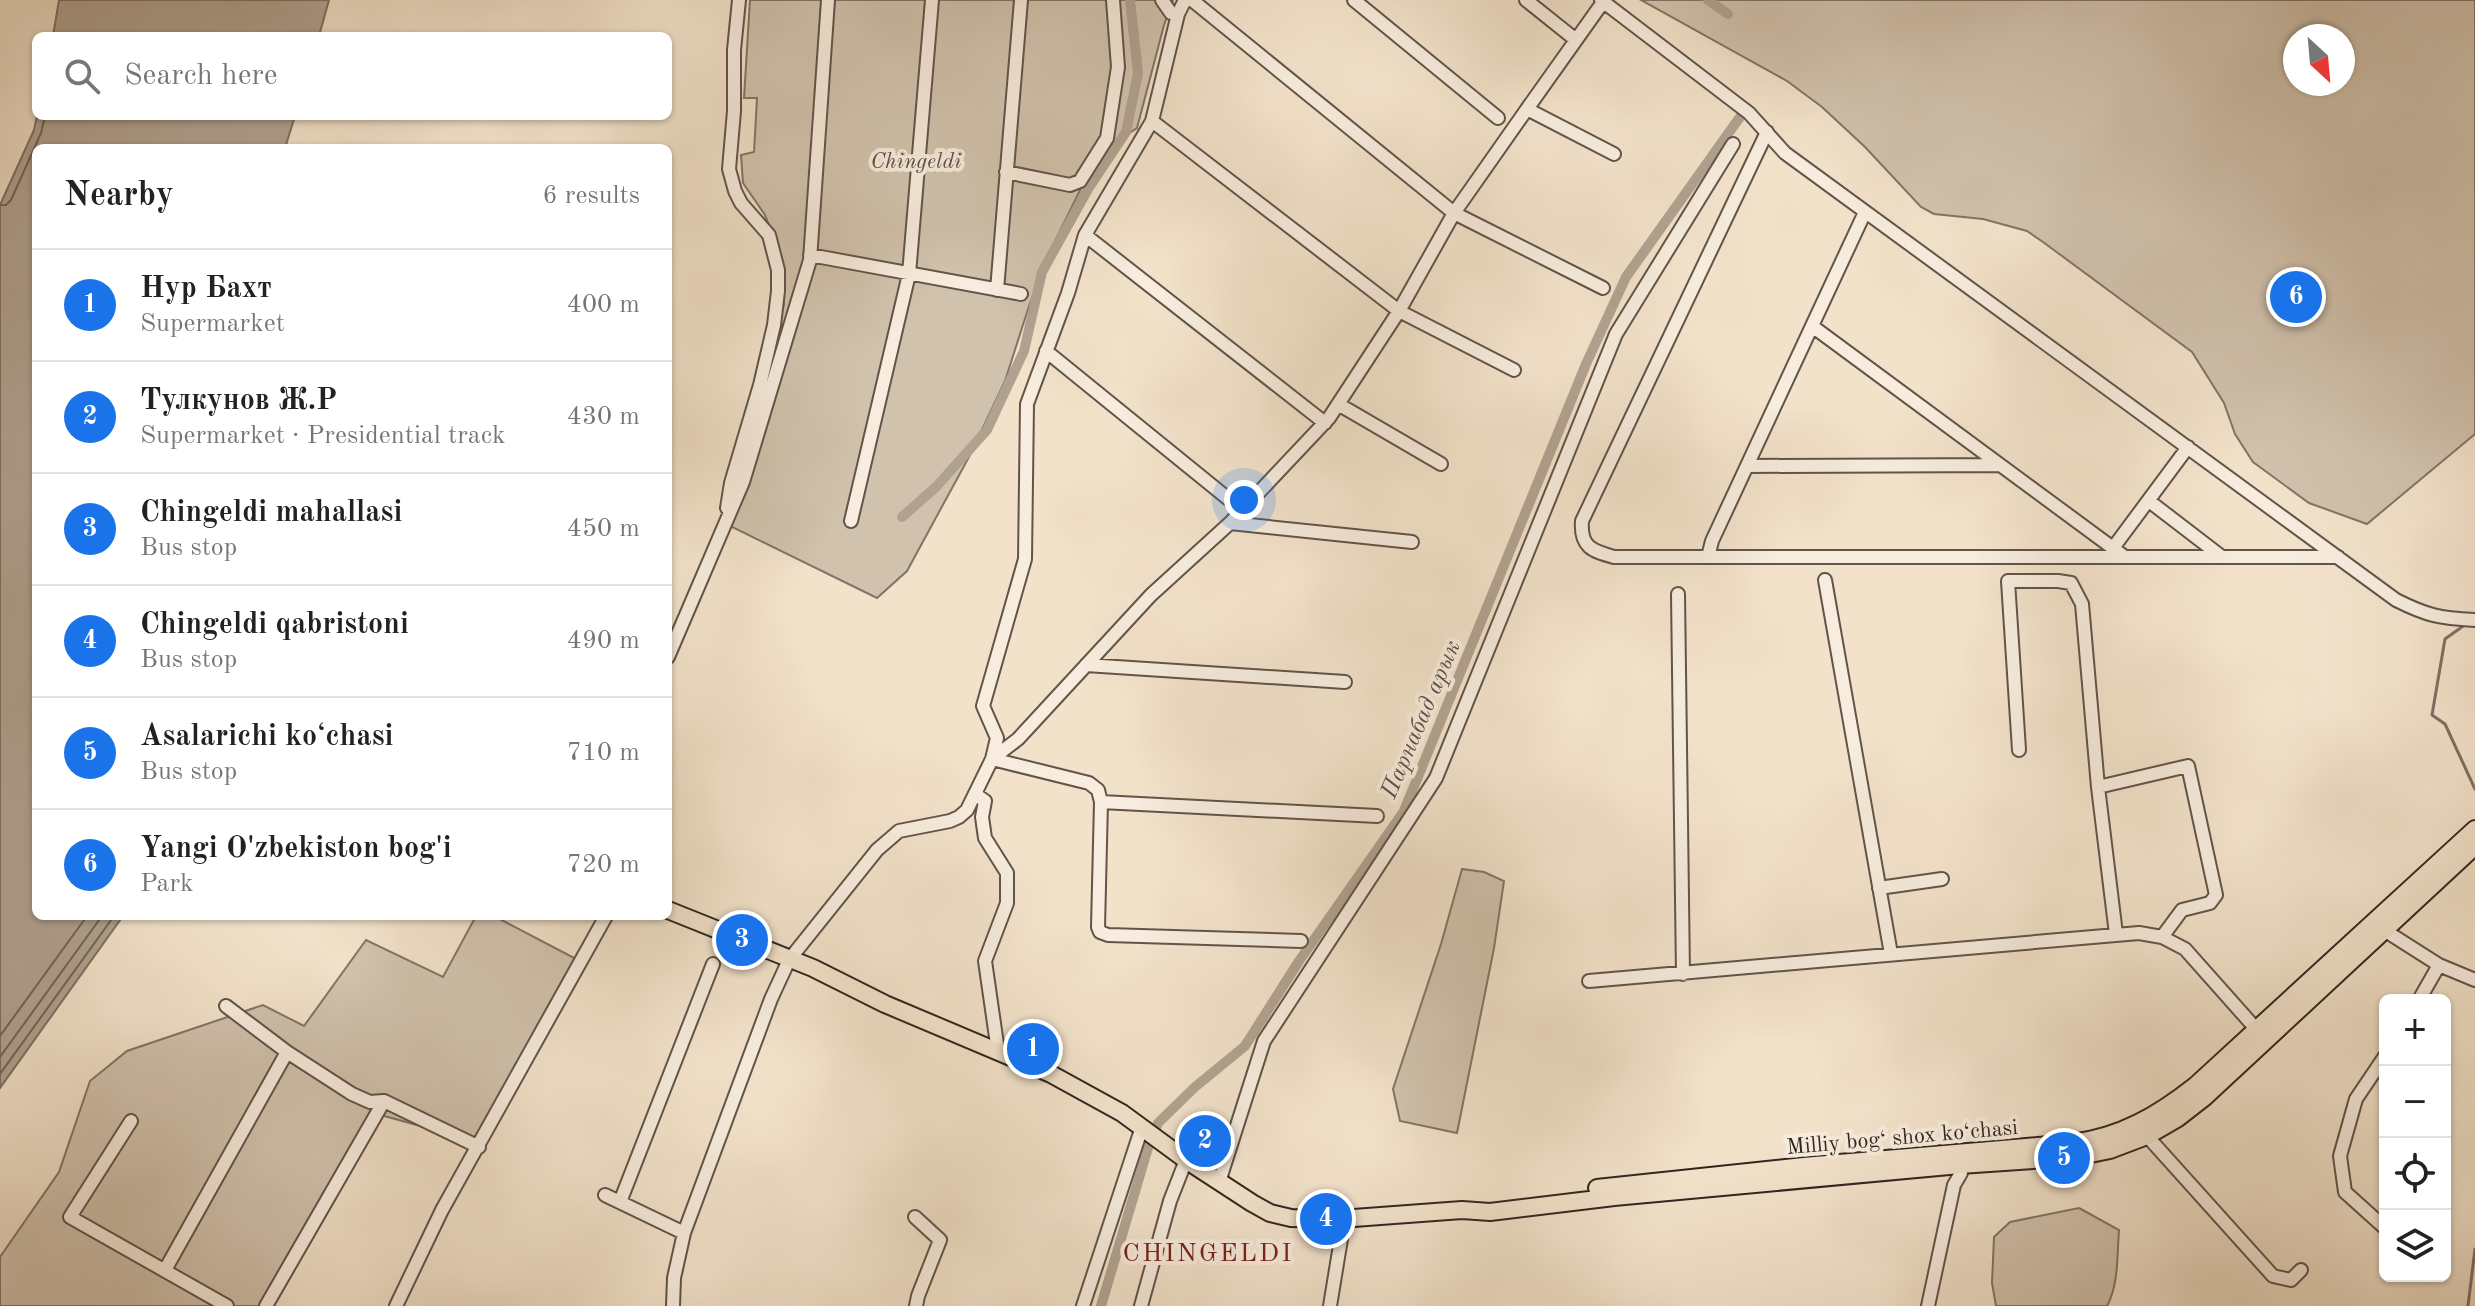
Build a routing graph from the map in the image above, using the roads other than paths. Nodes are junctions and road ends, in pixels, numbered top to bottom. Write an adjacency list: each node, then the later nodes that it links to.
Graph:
1 (739, 0): 43 (street)
2 (828, 0): 24 (street)
3 (932, 0): 25 (street)
4 (1021, 0): 20 (street)
5 (1113, 0): 20 (street)
6 (1162, 0): 12 (street)
7 (1185, 0): 12 (street)
8 (1192, 0): 22 (street)
9 (1354, 0): 15 (street)
10 (1526, 0): 13 (street)
11 (1602, 1): 13 (street); 17 (street)
12 (1178, 14): 16 (street)
13 (1576, 40): 14 (street)
14 (1527, 109): 19 (street); 22 (street)
15 (1498, 118)
16 (1152, 121): 23 (street); 29 (street)
17 (1767, 132): 21 (street); 46 (street)
18 (1733, 144): 92 (street)
19 (1614, 154)
20 (1006, 172): 27 (street)
21 (1865, 212): 30 (street); 35 (street)
22 (1454, 213): 26 (street); 29 (street)
23 (1085, 235): 31 (street); 34 (street)
24 (810, 255): 25 (street); 43 (street)
25 (909, 274): 27 (street); 41 (street)
26 (1603, 288)
27 (997, 290): 28 (street)
28 (1021, 294)
29 (1399, 311): 32 (street); 33 (street)
30 (1812, 326): 37 (street); 38 (street)
31 (1046, 351): 40 (street); 57 (street)
32 (1514, 370)
33 (1338, 404): 34 (street); 36 (street)
34 (1325, 423): 40 (street)
35 (2188, 447): 39 (street); 49 (street)
36 (1441, 464)
37 (2000, 465): 38 (street); 45 (street)
38 (1747, 466): 46 (street)
39 (2149, 501): 45 (street); 48 (street)
40 (1242, 510): 42 (street)
41 (851, 521)
42 (1230, 523): 44 (street); 54 (street)
43 (723, 531): 53 (street)
44 (1412, 542)
45 (2113, 548): 47 (street)
46 (1708, 557): 47 (street)
47 (2125, 557): 48 (street)
48 (2222, 557): 49 (street)
49 (2338, 557): 52 (street)
50 (1825, 580): 65 (street)
51 (1678, 594): 76 (street)
52 (2475, 620)
53 (672, 648)
54 (1086, 665): 55 (street); 57 (street)
55 (1345, 682)
56 (2019, 750): 58 (street)
57 (992, 759): 59 (street); 60 (street)
58 (2098, 787): 69 (street); 70 (street)
59 (975, 794): 73 (street); 82 (street)
60 (1101, 802): 61 (street); 71 (street)
61 (1377, 816)
62 (2475, 829): 81 (main road, Milliy bog‘ shox ko‘chasi)
63 (2475, 846): 68 (main road, Milliy bog‘ shox ko‘chasi)
64 (1942, 879): 65 (street)
65 (1879, 888): 72 (street)
66 (672, 912): 73 (main road, Milliy bog‘ shox ko‘chasi)
67 (604, 920): 89 (street)
68 (2384, 930): 75 (street); 88 (main road, Milliy bog‘ shox ko‘chasi)
69 (2116, 934): 70 (street); 72 (street)
70 (2162, 937): 81 (street)
71 (1301, 941)
72 (1891, 954): 76 (street)
73 (789, 960): 82 (main road, Milliy bog‘ shox ko‘chasi); 98 (street)
74 (713, 964): 94 (street)
75 (2439, 965): 77 (street); 79 (street)
76 (1683, 974): 78 (street)
77 (2475, 980)
78 (1589, 981)
79 (2422, 994)
80 (226, 1006): 83 (street)
81 (2257, 1030): 90 (main road, Milliy bog‘ shox ko‘chasi)
82 (998, 1051): 87 (main road, Milliy bog‘ shox ko‘chasi)
83 (287, 1052): 85 (street); 99 (street)
84 (2379, 1065): 97 (street)
85 (384, 1101): 89 (street); 102 (street)
86 (131, 1121): 99 (street)
87 (1142, 1127): 91 (main road, Milliy bog‘ shox ko‘chasi); 106 (street)
88 (2147, 1136): 90 (main road, Milliy bog‘ shox ko‘chasi); 100 (street)
89 (479, 1147): 103 (street)
90 (1960, 1159): 96 (main road, Milliy bog‘ shox ko‘chasi); 109 (street)
91 (1186, 1160): 92 (main road, Milliy bog‘ shox ko‘chasi); 107 (street)
92 (1219, 1182): 96 (main road, Milliy bog‘ shox ko‘chasi)
93 (605, 1195): 94 (street)
94 (620, 1202): 98 (street)
95 (915, 1217): 105 (street)
96 (1333, 1219): 108 (street)
97 (2379, 1223)
98 (684, 1233): 104 (street)
99 (165, 1270): 101 (street)
100 (2301, 1270)
101 (227, 1306)
102 (266, 1306)
103 (396, 1306)
104 (673, 1306)
105 (916, 1306)
106 (1083, 1306)
107 (1141, 1306)
108 (1330, 1306)
109 (1928, 1306)

